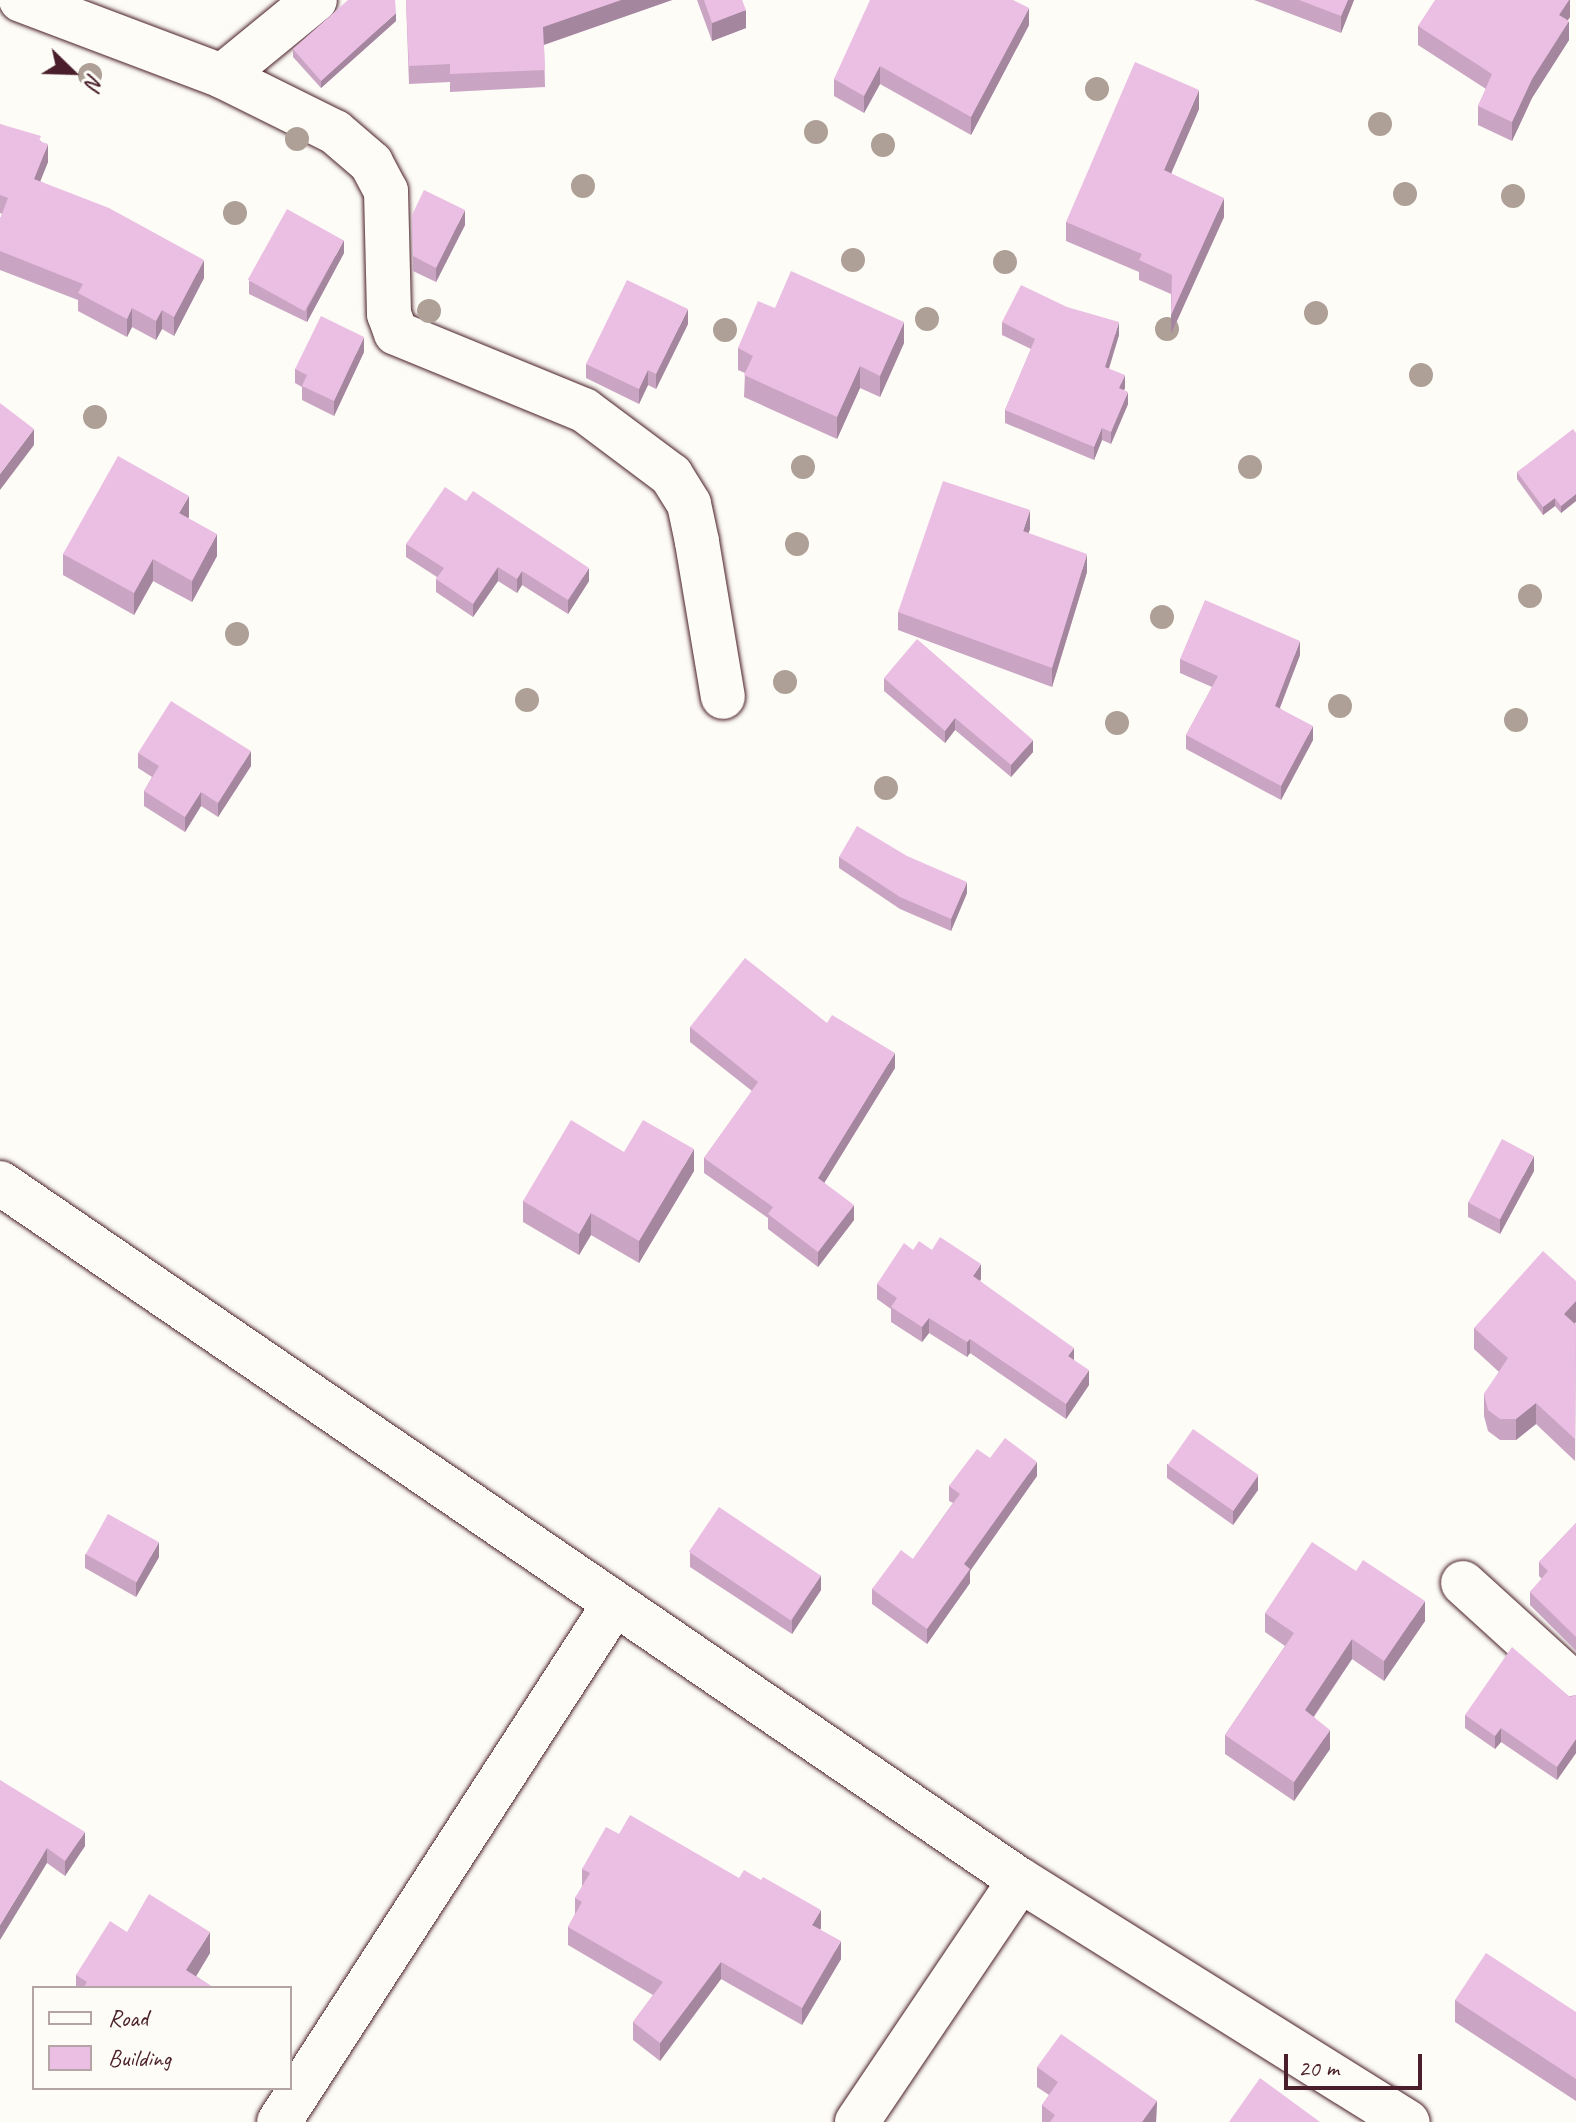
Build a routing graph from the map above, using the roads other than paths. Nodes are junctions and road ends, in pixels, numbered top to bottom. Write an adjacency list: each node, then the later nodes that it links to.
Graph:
1 (21, 0): 3 (street)
2 (315, 0): 3 (street)
3 (222, 76): 4 (street)
4 (723, 697)
5 (0, 1183): 7 (street)
6 (1463, 1583): 8 (street)
7 (613, 1606): 9 (street); 10 (street)
8 (1576, 1686)
9 (1020, 1880): 11 (street); 12 (street)
10 (279, 2122)
11 (857, 2122)
12 (1408, 2122)

